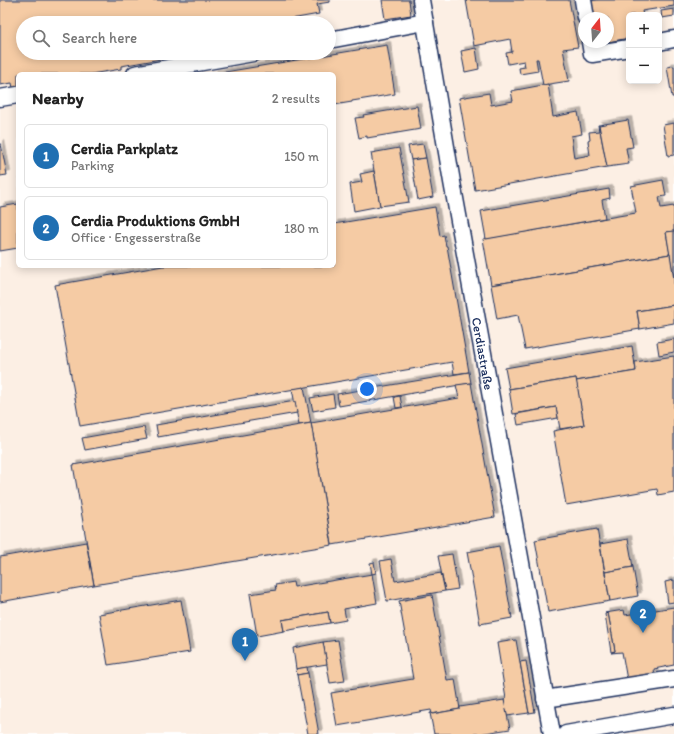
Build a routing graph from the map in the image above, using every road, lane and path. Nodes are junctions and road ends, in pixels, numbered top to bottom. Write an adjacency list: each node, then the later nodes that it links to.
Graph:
1 (421, 0): 4 (street, Cerdiastraße)
2 (583, 0): 3 (street)
3 (585, 12)
4 (425, 22): 5 (street); 15 (street, Cerdiastraße)
5 (336, 39)
6 (674, 39): 7 (street)
7 (662, 41)
8 (591, 48): 9 (street)
9 (626, 48)
10 (214, 60): 11 (street)
11 (146, 72)
12 (16, 95): 13 (street)
13 (0, 98)
14 (674, 679): 15 (street)
15 (546, 703): 17 (street, Cerdiastraße)
16 (674, 715): 18 (street)
17 (552, 734)
18 (566, 734)

